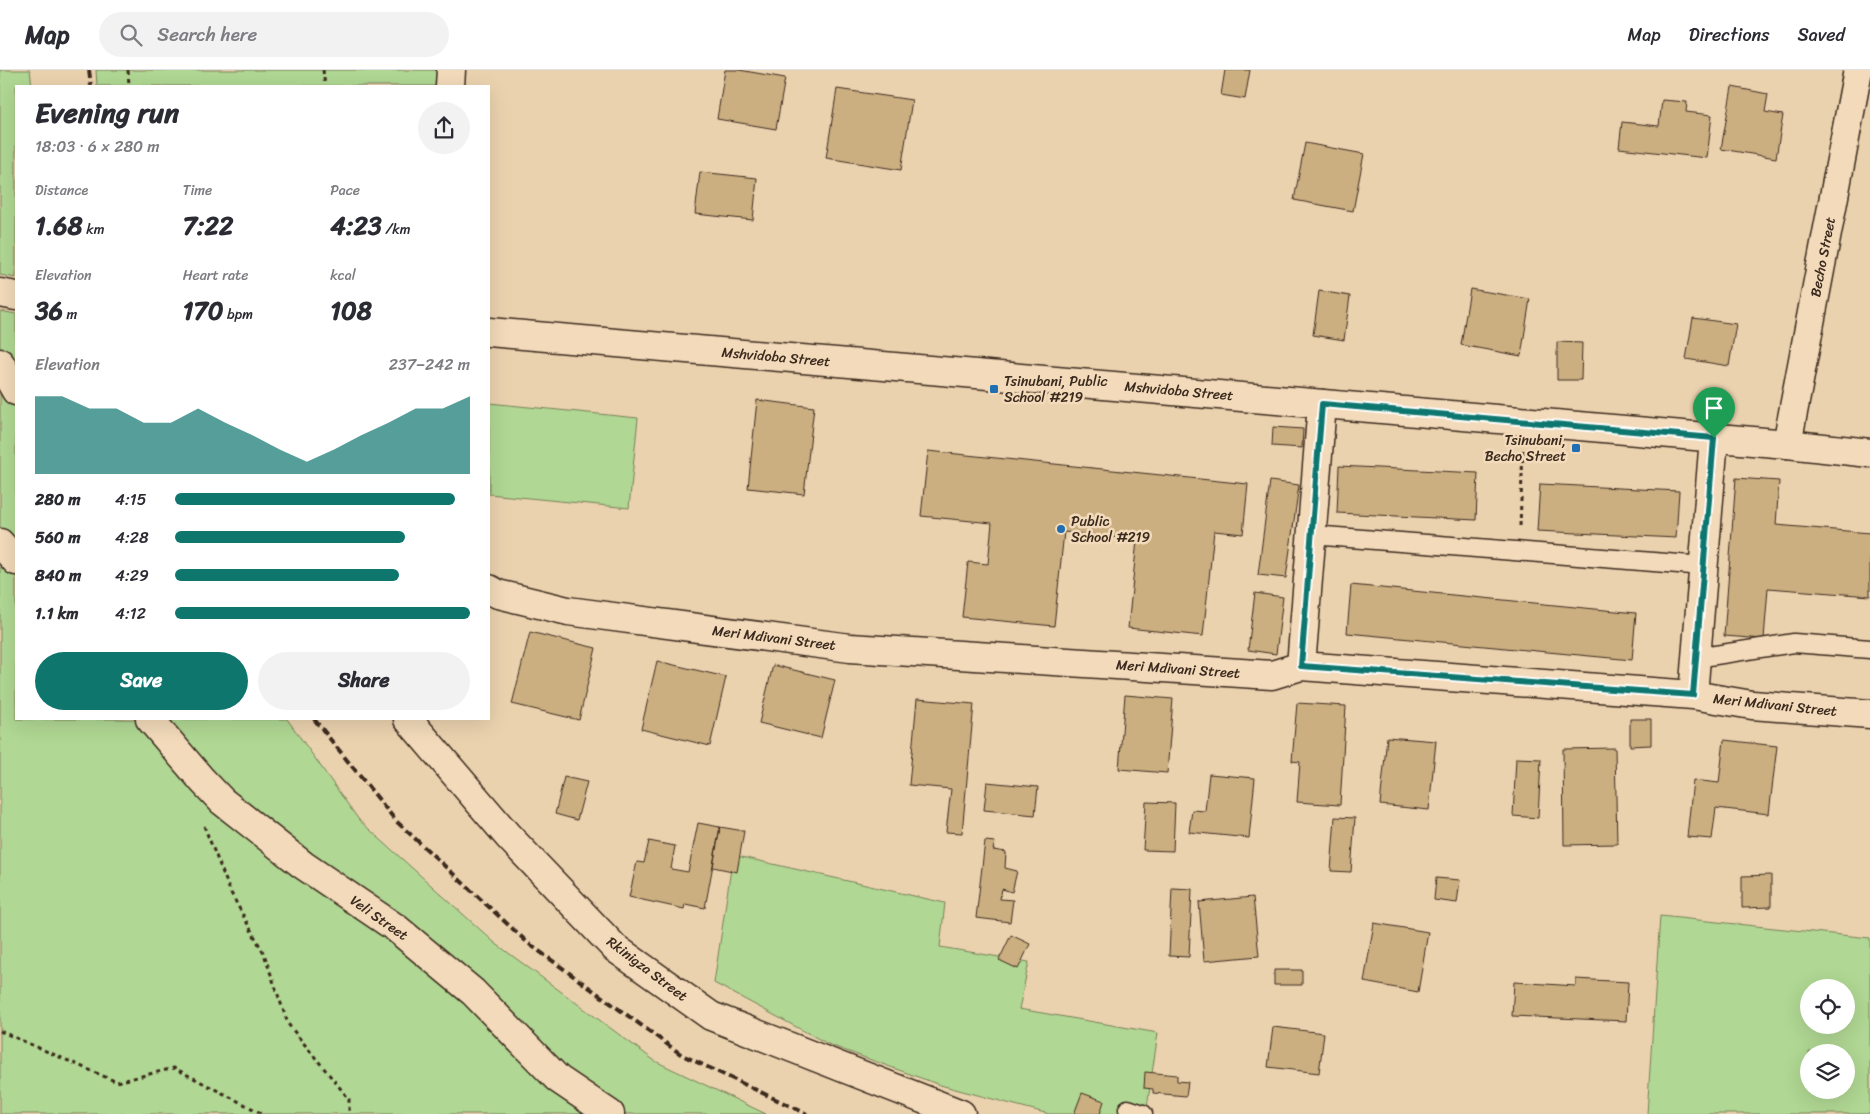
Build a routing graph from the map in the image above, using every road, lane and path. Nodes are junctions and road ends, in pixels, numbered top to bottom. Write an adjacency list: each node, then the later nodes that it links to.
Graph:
1 (128, 70): 5 (path)
2 (323, 70): 6 (path)
3 (452, 70): 7 (street)
4 (1858, 70): 16 (street, Becho Street)
5 (129, 85)
6 (326, 85)
7 (450, 85)
8 (0, 293): 9 (street)
9 (15, 296)
10 (490, 332): 13 (street, Mshvidoba Street)
11 (0, 363): 12 (street)
12 (15, 389)
13 (1322, 404): 14 (street, Mshvidoba Street); 18 (street)
14 (1524, 421): 15 (street, Mshvidoba Street); 20 (path)
15 (1714, 438): 16 (street, Mshvidoba Street); 22 (street)
16 (1787, 444): 17 (street, Mshvidoba Street)
17 (1870, 453)
18 (1312, 535): 20 (lane); 26 (street)
19 (0, 543): 21 (street)
20 (1519, 552): 22 (lane)
21 (15, 560)
22 (1704, 566): 25 (street)
23 (490, 590): 26 (street, Meri Mdivani Street)
24 (1870, 649): 25 (lane)
25 (1696, 658): 27 (street)
26 (1301, 666): 27 (street, Meri Mdivani Street)
27 (1693, 695): 28 (street, Meri Mdivani Street)
28 (1870, 714)
29 (151, 720): 31 (street, Veli Street)
30 (409, 720): 36 (street, Rkinigza Street)
31 (202, 780): 34 (path); 35 (street, Veli Street)
32 (0, 1031): 33 (path)
33 (263, 1114)
34 (349, 1114)
35 (610, 1114)
36 (961, 1114)

